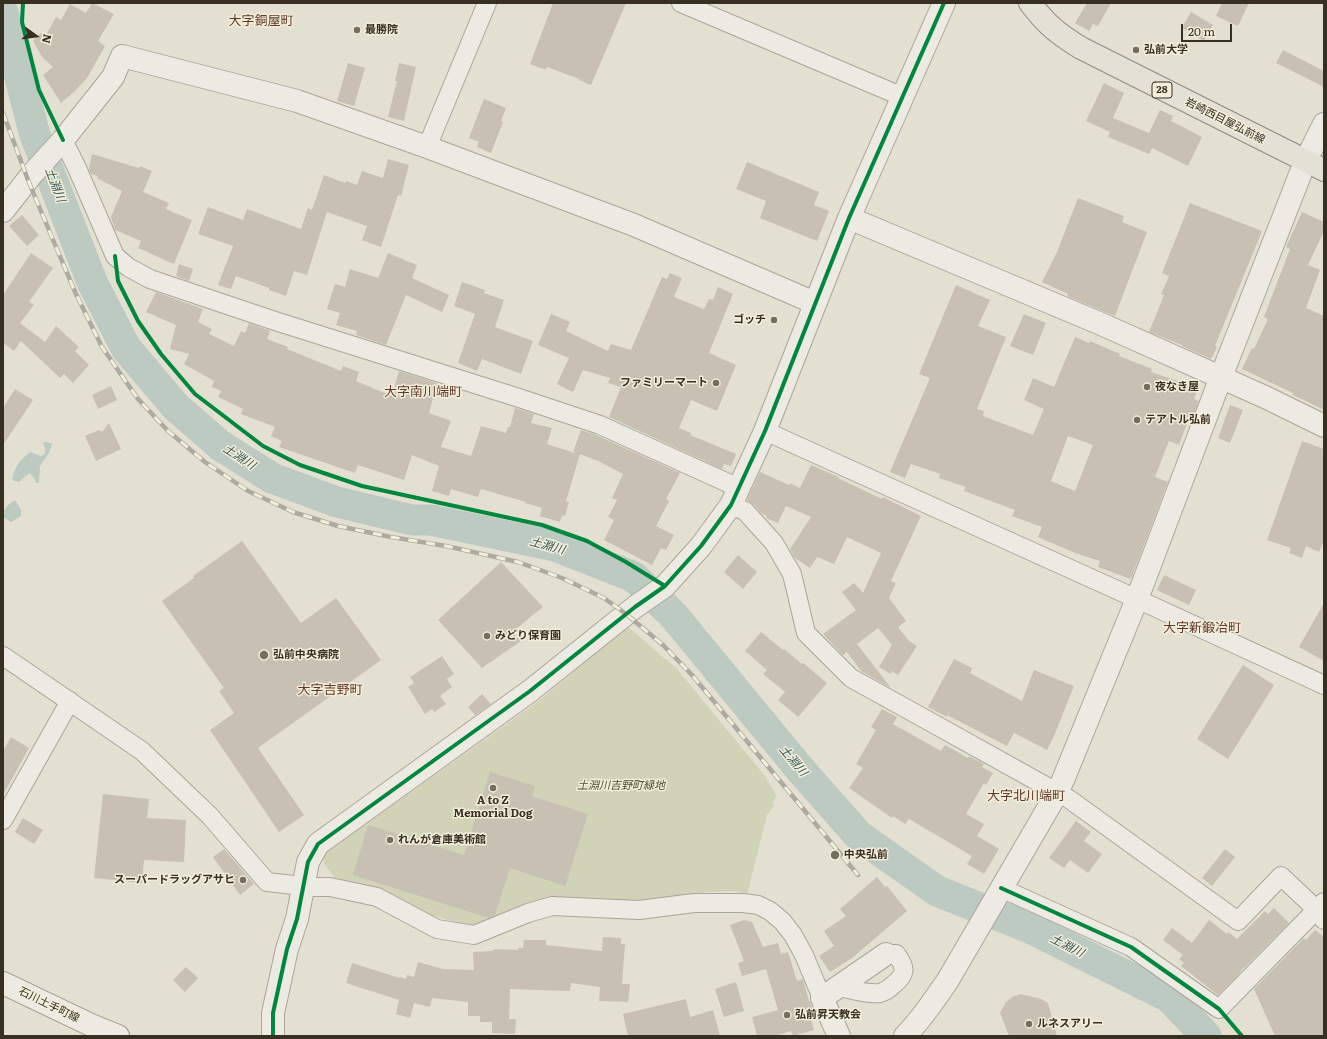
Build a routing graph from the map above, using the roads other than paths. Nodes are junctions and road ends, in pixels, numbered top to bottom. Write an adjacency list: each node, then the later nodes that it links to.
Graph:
1 (487, 3): 8 (street)
2 (681, 3): 5 (street)
3 (944, 3): 5 (street)
4 (1030, 3): 9 (main road, 岩崎西目屋弘前線 / 28)
5 (903, 97): 11 (street)
6 (1324, 124): 9 (street)
7 (62, 140): 8 (street); 10 (street); 16 (street)
8 (427, 147): 12 (street)
9 (1315, 166): 13 (street)
10 (3, 211)
11 (849, 218): 12 (street); 13 (street)
12 (815, 304): 15 (street)
13 (1221, 377): 14 (street); 17 (street)
14 (1324, 426)
15 (765, 431): 16 (street); 17 (street)
16 (735, 497): 21 (street); 23 (street)
17 (1137, 599): 19 (street); 21 (street)
18 (3, 656): 20 (street)
19 (1324, 685)
20 (70, 701): 22 (street); 23 (street)
21 (1057, 793): 24 (street); 25 (street)
22 (3, 820)
23 (303, 886): 28 (street); 30 (street)
24 (999, 892): 25 (street); 32 (street)
25 (1322, 911)
26 (886, 954): 28 (street); 28 (street)
27 (3, 983): 29 (street, 石川土手町線)
28 (830, 993): 31 (street)
29 (118, 1036)
30 (273, 1036)
31 (839, 1036)
32 (905, 1036)

